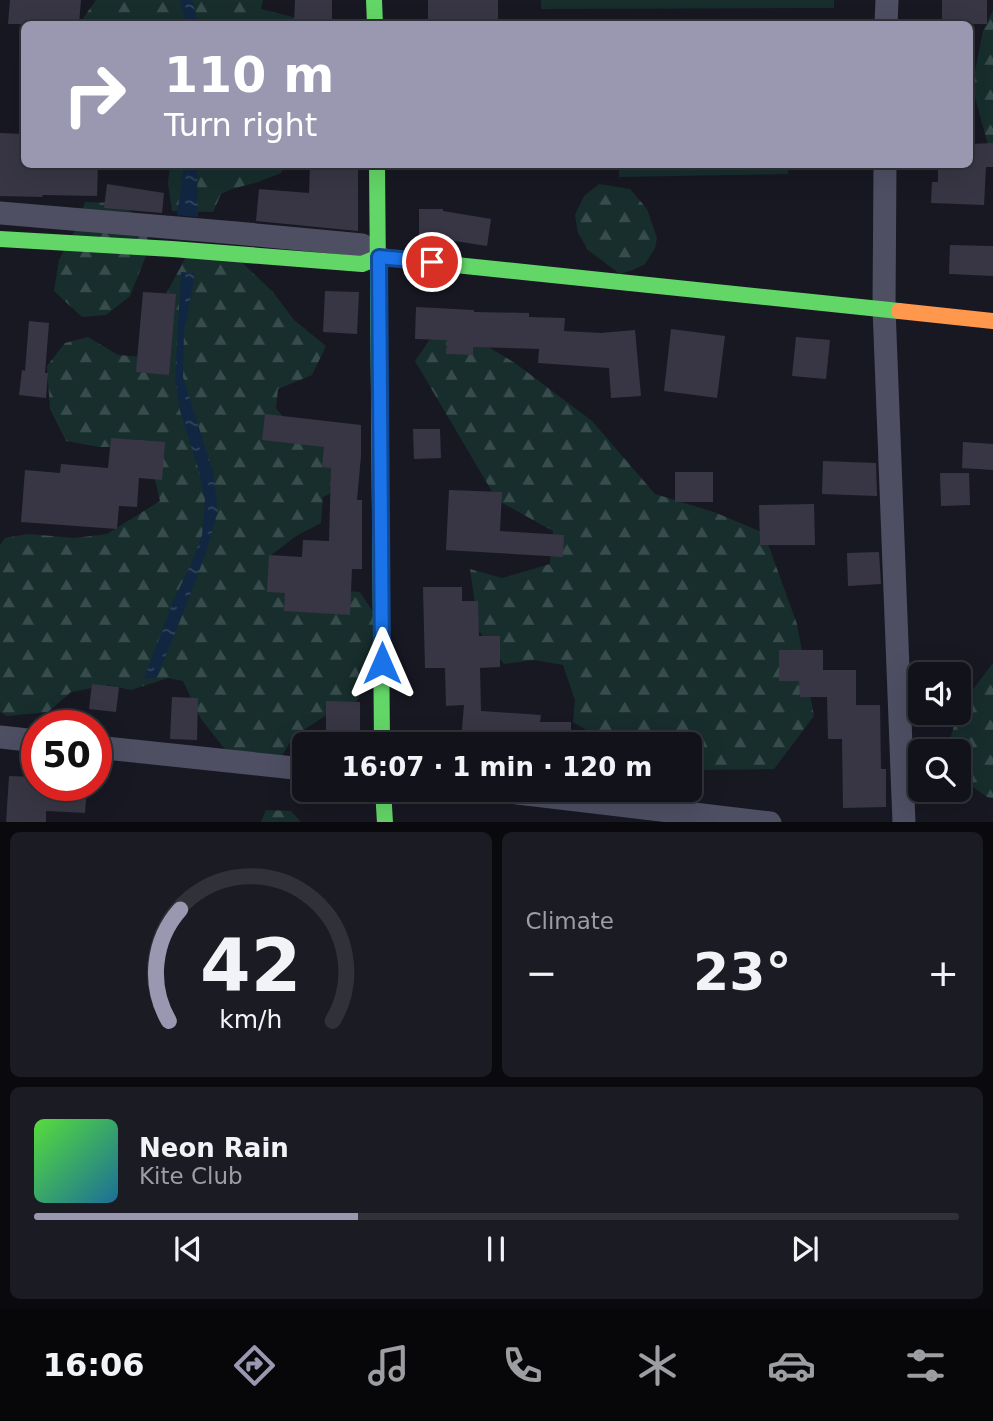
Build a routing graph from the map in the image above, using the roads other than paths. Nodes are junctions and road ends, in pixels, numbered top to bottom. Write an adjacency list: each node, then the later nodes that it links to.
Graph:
1 (374, 0): 3 (street)
2 (887, 0): 4 (street)
3 (375, 21)
4 (886, 21)
5 (377, 168): 10 (street)
6 (885, 168): 11 (street)
7 (0, 213): 8 (street)
8 (172, 238): 9 (street); 10 (street)
9 (0, 239)
10 (379, 257): 11 (street); 13 (street)
11 (884, 308): 12 (street); 22 (street)
12 (993, 321)
13 (382, 732)
14 (0, 737): 15 (street)
15 (21, 739)
16 (112, 749): 17 (street)
17 (292, 768)
18 (384, 802): 20 (street)
19 (597, 802): 21 (street)
20 (385, 822)
21 (770, 822)
22 (904, 822)

